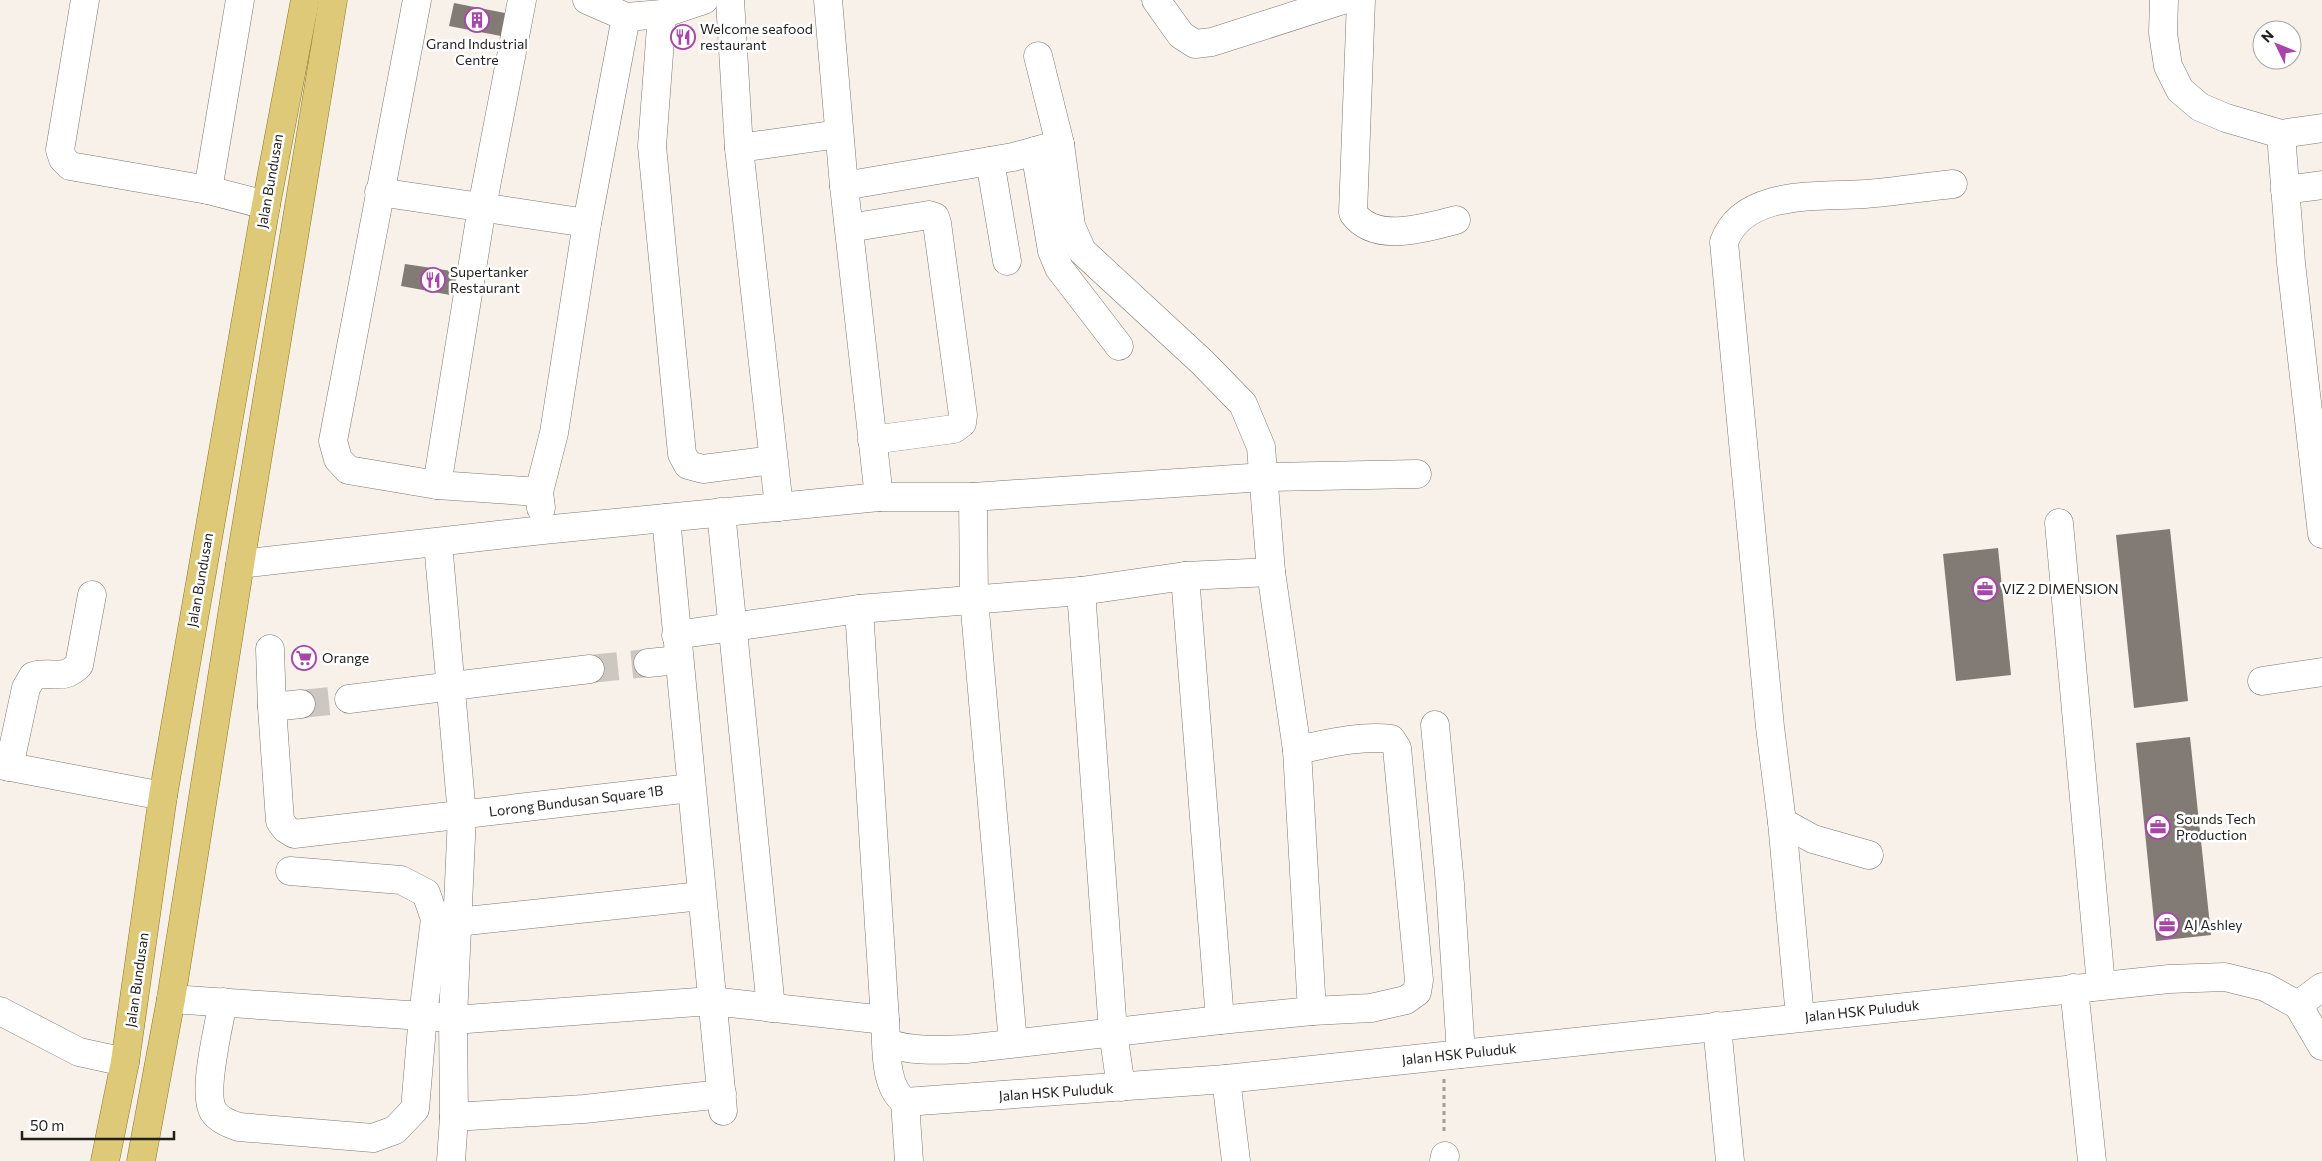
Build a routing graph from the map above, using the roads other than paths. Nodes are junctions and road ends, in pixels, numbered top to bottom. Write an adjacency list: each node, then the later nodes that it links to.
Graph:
1 (85, 0): 27 (street)
2 (240, 0): 27 (street)
3 (306, 0): 30 (main road, Jalan Bundusan)
4 (333, 0): 52 (main road)
5 (417, 0): 29 (street)
6 (522, 0): 31 (street)
7 (587, 0): 16 (street)
8 (704, 0): 15 (street)
9 (730, 0): 22 (street)
10 (828, 0): 19 (street)
11 (1156, 0): 12 (street)
12 (1343, 0)
13 (1361, 0): 32 (street)
14 (2164, 0): 20 (street)
15 (662, 14): 16 (street); 38 (street)
16 (626, 16): 33 (street)
17 (1038, 56): 21 (street)
18 (2322, 128): 20 (street)
19 (839, 134): 22 (street); 26 (street)
20 (2281, 134): 28 (street)
21 (1047, 147): 23 (street); 36 (street); 40 (street)
22 (739, 148): 38 (street)
23 (990, 161): 26 (street); 35 (street)
24 (1953, 184): 76 (street)
25 (2322, 185): 28 (street)
26 (844, 186): 34 (street)
27 (208, 190): 30 (street)
28 (2285, 190): 50 (street)
29 (379, 192): 31 (street); 41 (street)
30 (266, 205): 74 (main road, Jalan Bundusan)
31 (482, 207): 33 (street); 41 (street)
32 (1456, 220)
33 (587, 223): 42 (street)
34 (849, 228): 37 (street); 37 (street)
35 (1007, 261)
36 (1119, 346)
37 (872, 440): 43 (street)
38 (773, 460): 45 (street)
39 (1417, 474): 40 (street)
40 (1264, 477): 44 (street); 53 (street)
41 (437, 486): 42 (street)
42 (539, 492): 49 (street)
43 (879, 497): 44 (street); 45 (street)
44 (973, 497): 57 (street)
45 (779, 506): 46 (street)
46 (720, 512): 47 (street); 59 (street)
47 (666, 518): 49 (street); 60 (street)
48 (2059, 522): 83 (street)
49 (542, 530): 51 (street)
50 (2322, 534)
51 (438, 543): 52 (street); 66 (street)
52 (240, 564): 86 (main road)
53 (1271, 572): 54 (street); 71 (street)
54 (1185, 576): 55 (street); 96 (street)
55 (1081, 591): 57 (street); 99 (street)
56 (92, 595): 72 (street)
57 (974, 599): 58 (street); 100 (street)
58 (859, 609): 59 (street); 98 (street)
59 (731, 629): 60 (street); 90 (street)
60 (678, 648): 62 (street); 73 (street)
61 (270, 649): 69 (street, Lorong Bundusan Square 1B)
62 (648, 663)
63 (590, 670): 66 (street)
64 (2322, 672): 65 (street)
65 (2262, 681)
66 (452, 688): 67 (street); 75 (street)
67 (349, 699)
68 (302, 704): 69 (street)
69 (272, 707): 75 (street, Lorong Bundusan Square 1B)
70 (1435, 725): 78 (street)
71 (1297, 750): 79 (street); 92 (street)
72 (4, 766): 74 (street)
73 (691, 788): 75 (street, Lorong Bundusan Square 1B); 81 (street)
74 (162, 796): 103 (main road, Jalan Bundusan)
75 (462, 815): 82 (street)
76 (1782, 822): 77 (street); 94 (street)
77 (1869, 855)
78 (1448, 863): 79 (street); 102 (street)
79 (1408, 870): 92 (street)
80 (290, 871): 93 (street)
81 (701, 896): 82 (street); 87 (street)
82 (457, 922): 95 (street)
83 (2101, 985): 85 (street, Jalan HSK Puluduk); 89 (street, Jalan HSK Puluduk)
84 (2322, 986): 89 (street)
85 (2074, 988): 94 (street, Jalan HSK Puluduk); 114 (street)
86 (171, 999): 88 (street); 109 (main road)
87 (711, 1001): 90 (street); 95 (street); 107 (street)
88 (223, 1002): 93 (street); 93 (street)
89 (2298, 1006): 101 (street)
90 (771, 1008): 98 (street)
91 (0, 1011): 103 (street)
92 (1312, 1011): 96 (street)
93 (423, 1016): 95 (street)
94 (1800, 1017): 97 (street, Jalan HSK Puluduk)
95 (453, 1018): 107 (street)
96 (1220, 1020): 99 (street)
97 (1717, 1026): 102 (street, Jalan HSK Puluduk); 113 (street)
98 (886, 1032): 100 (street); 106 (street)
99 (1113, 1032): 100 (street); 105 (street)
100 (1013, 1043)
101 (2322, 1046)
102 (1453, 1055): 104 (street, Jalan HSK Puluduk)
103 (125, 1062): 108 (main road, Jalan Bundusan)
104 (1226, 1079): 105 (street, Jalan HSK Puluduk); 112 (street)
105 (1121, 1087): 106 (street, Jalan HSK Puluduk)
106 (905, 1102): 111 (street)
107 (454, 1116): 110 (street)
108 (105, 1161)
109 (141, 1161)
110 (451, 1161)
111 (909, 1161)
112 (1236, 1161)
113 (1730, 1161)
114 (2092, 1161)

